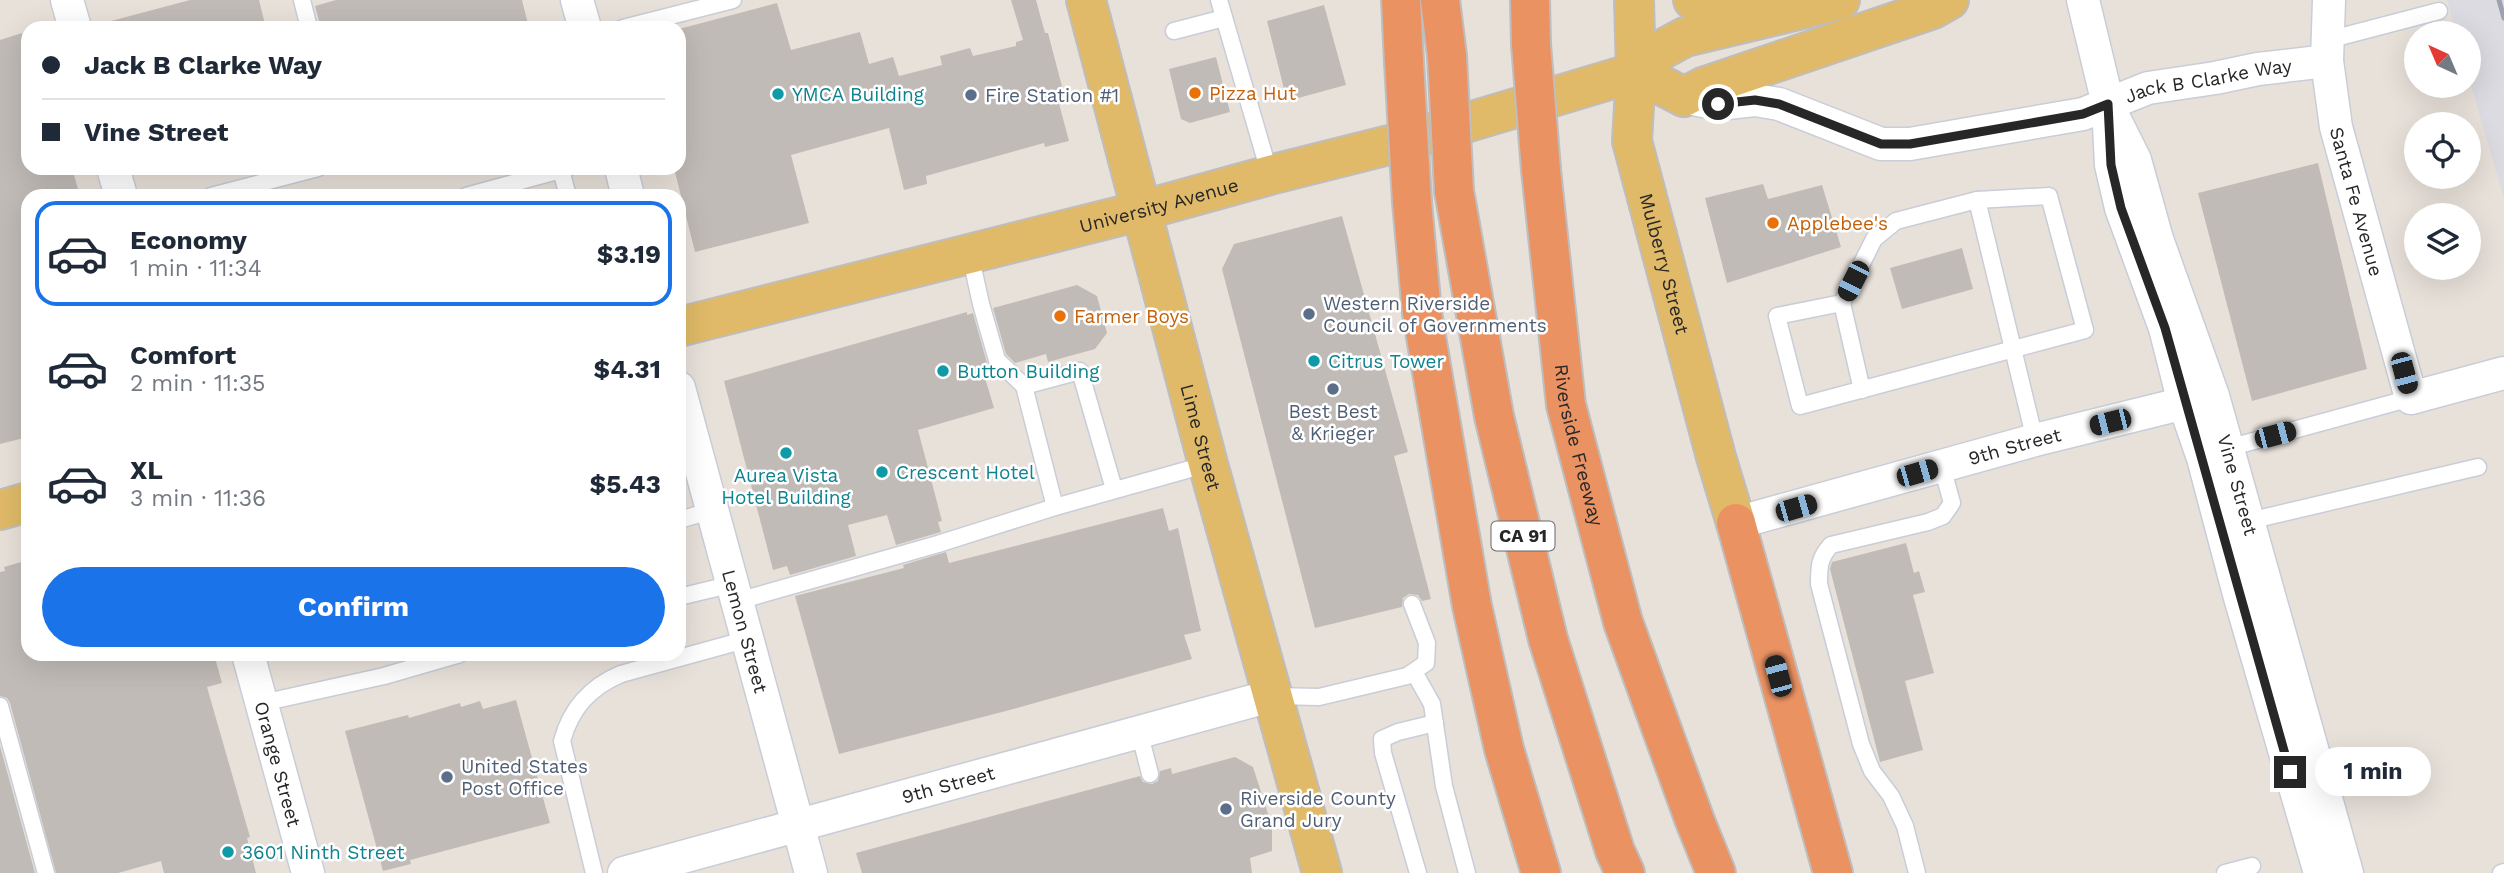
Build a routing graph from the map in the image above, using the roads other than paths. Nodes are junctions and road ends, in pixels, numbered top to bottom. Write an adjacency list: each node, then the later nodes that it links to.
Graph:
1 (67, 0): 19 (street)
2 (302, 0): 20 (lane)
3 (577, 0): 21 (street)
4 (731, 0): 22 (lane)
5 (1086, 0): 34 (main road, Lime Street)
6 (1219, 0): 18 (lane)
7 (1401, 0): 83 (highway, bridge)
8 (1440, 0): 84 (highway, CA 91, bridge)
9 (1530, 0): 85 (highway, Riverside Freeway, bridge)
10 (1634, 0): 25 (main road, Mulberry Street)
11 (1693, 0): 12 (main road)
12 (1757, 0)
13 (1949, 0): 26 (main road)
14 (2083, 0): 27 (street, Vine Street)
15 (2329, 0): 24 (street, Santa Fe Avenue)
16 (1821, 2): 25 (main road, University Avenue)
17 (2440, 11): 24 (lane, Jack B Clarke Way)
18 (1224, 18): 23 (lane); 30 (lane)
19 (73, 21)
20 (307, 21)
21 (583, 21)
22 (650, 21)
23 (1174, 31)
24 (2328, 50): 27 (street, Jack B Clarke Way); 42 (street, Santa Fe Avenue)
25 (1636, 72): 26 (main road); 30 (main road, University Avenue); 57 (main road, Mulberry Street)
26 (1684, 97): 27 (street, Jack B Clarke Way)
27 (2108, 104): 43 (street, Vine Street)
28 (291, 175): 31 (lane)
29 (542, 175): 32 (lane)
30 (1270, 175): 34 (main road, University Avenue)
31 (238, 189)
32 (491, 189)
33 (1977, 200): 36 (lane); 38 (lane); 38 (lane)
34 (1140, 211): 35 (main road, University Avenue); 47 (main road, Lime Street)
35 (970, 254): 37 (main road, University Avenue); 40 (lane)
36 (1842, 303): 41 (lane); 41 (lane)
37 (686, 325)
38 (2013, 349): 41 (lane); 45 (lane)
39 (2504, 373): 42 (street)
40 (1024, 386): 50 (lane); 52 (lane)
41 (1863, 390)
42 (2411, 398): 46 (lane)
43 (2199, 400): 45 (street, 9th Street); 46 (street, Vine Street); 89 (street, Vine Street)
44 (686, 440): 54 (street, Lemon Street)
45 (2035, 440): 48 (street, 9th Street)
46 (2228, 448): 56 (street, Vine Street)
47 (1208, 464): 50 (lane); 67 (main road, Lime Street)
48 (1942, 467): 57 (street, 9th Street); 87 (lane)
49 (2478, 467): 56 (lane)
50 (1114, 489): 52 (lane)
51 (21, 504): 53 (main road)
52 (1055, 507): 58 (lane)
53 (0, 510)
54 (713, 510): 55 (lane); 58 (street, Lemon Street)
55 (686, 518)
56 (2249, 521): 90 (street, Vine Street)
57 (1736, 523): 86 (highway)
58 (736, 592): 59 (lane); 61 (street, Lemon Street)
59 (686, 596)
60 (1412, 604): 66 (lane)
61 (748, 639): 62 (lane); 73 (street, Lemon Street)
62 (686, 656)
63 (250, 661): 68 (street, Orange Street)
64 (436, 661): 68 (lane)
65 (668, 661): 77 (lane)
66 (1414, 672): 67 (lane); 70 (lane)
67 (1271, 696): 71 (street, 9th Street); 80 (main road, Lime Street)
68 (262, 703): 76 (street, Orange Street)
69 (0, 706): 75 (lane)
70 (1435, 723): 81 (lane); 82 (lane)
71 (1139, 732): 72 (lane); 73 (street, 9th Street)
72 (1150, 774)
73 (800, 826): 78 (street, 9th Street); 79 (street, Lemon Street)
74 (2252, 866): 88 (lane)
75 (46, 873)
76 (308, 873)
77 (594, 873)
78 (624, 873)
79 (811, 873)
80 (1322, 873)
81 (1418, 873)
82 (1467, 873)
83 (1541, 873)
84 (1625, 873)
85 (1716, 873)
86 (1833, 873)
87 (1917, 873)
88 (2225, 873)
89 (2320, 873)
90 (2347, 873)

